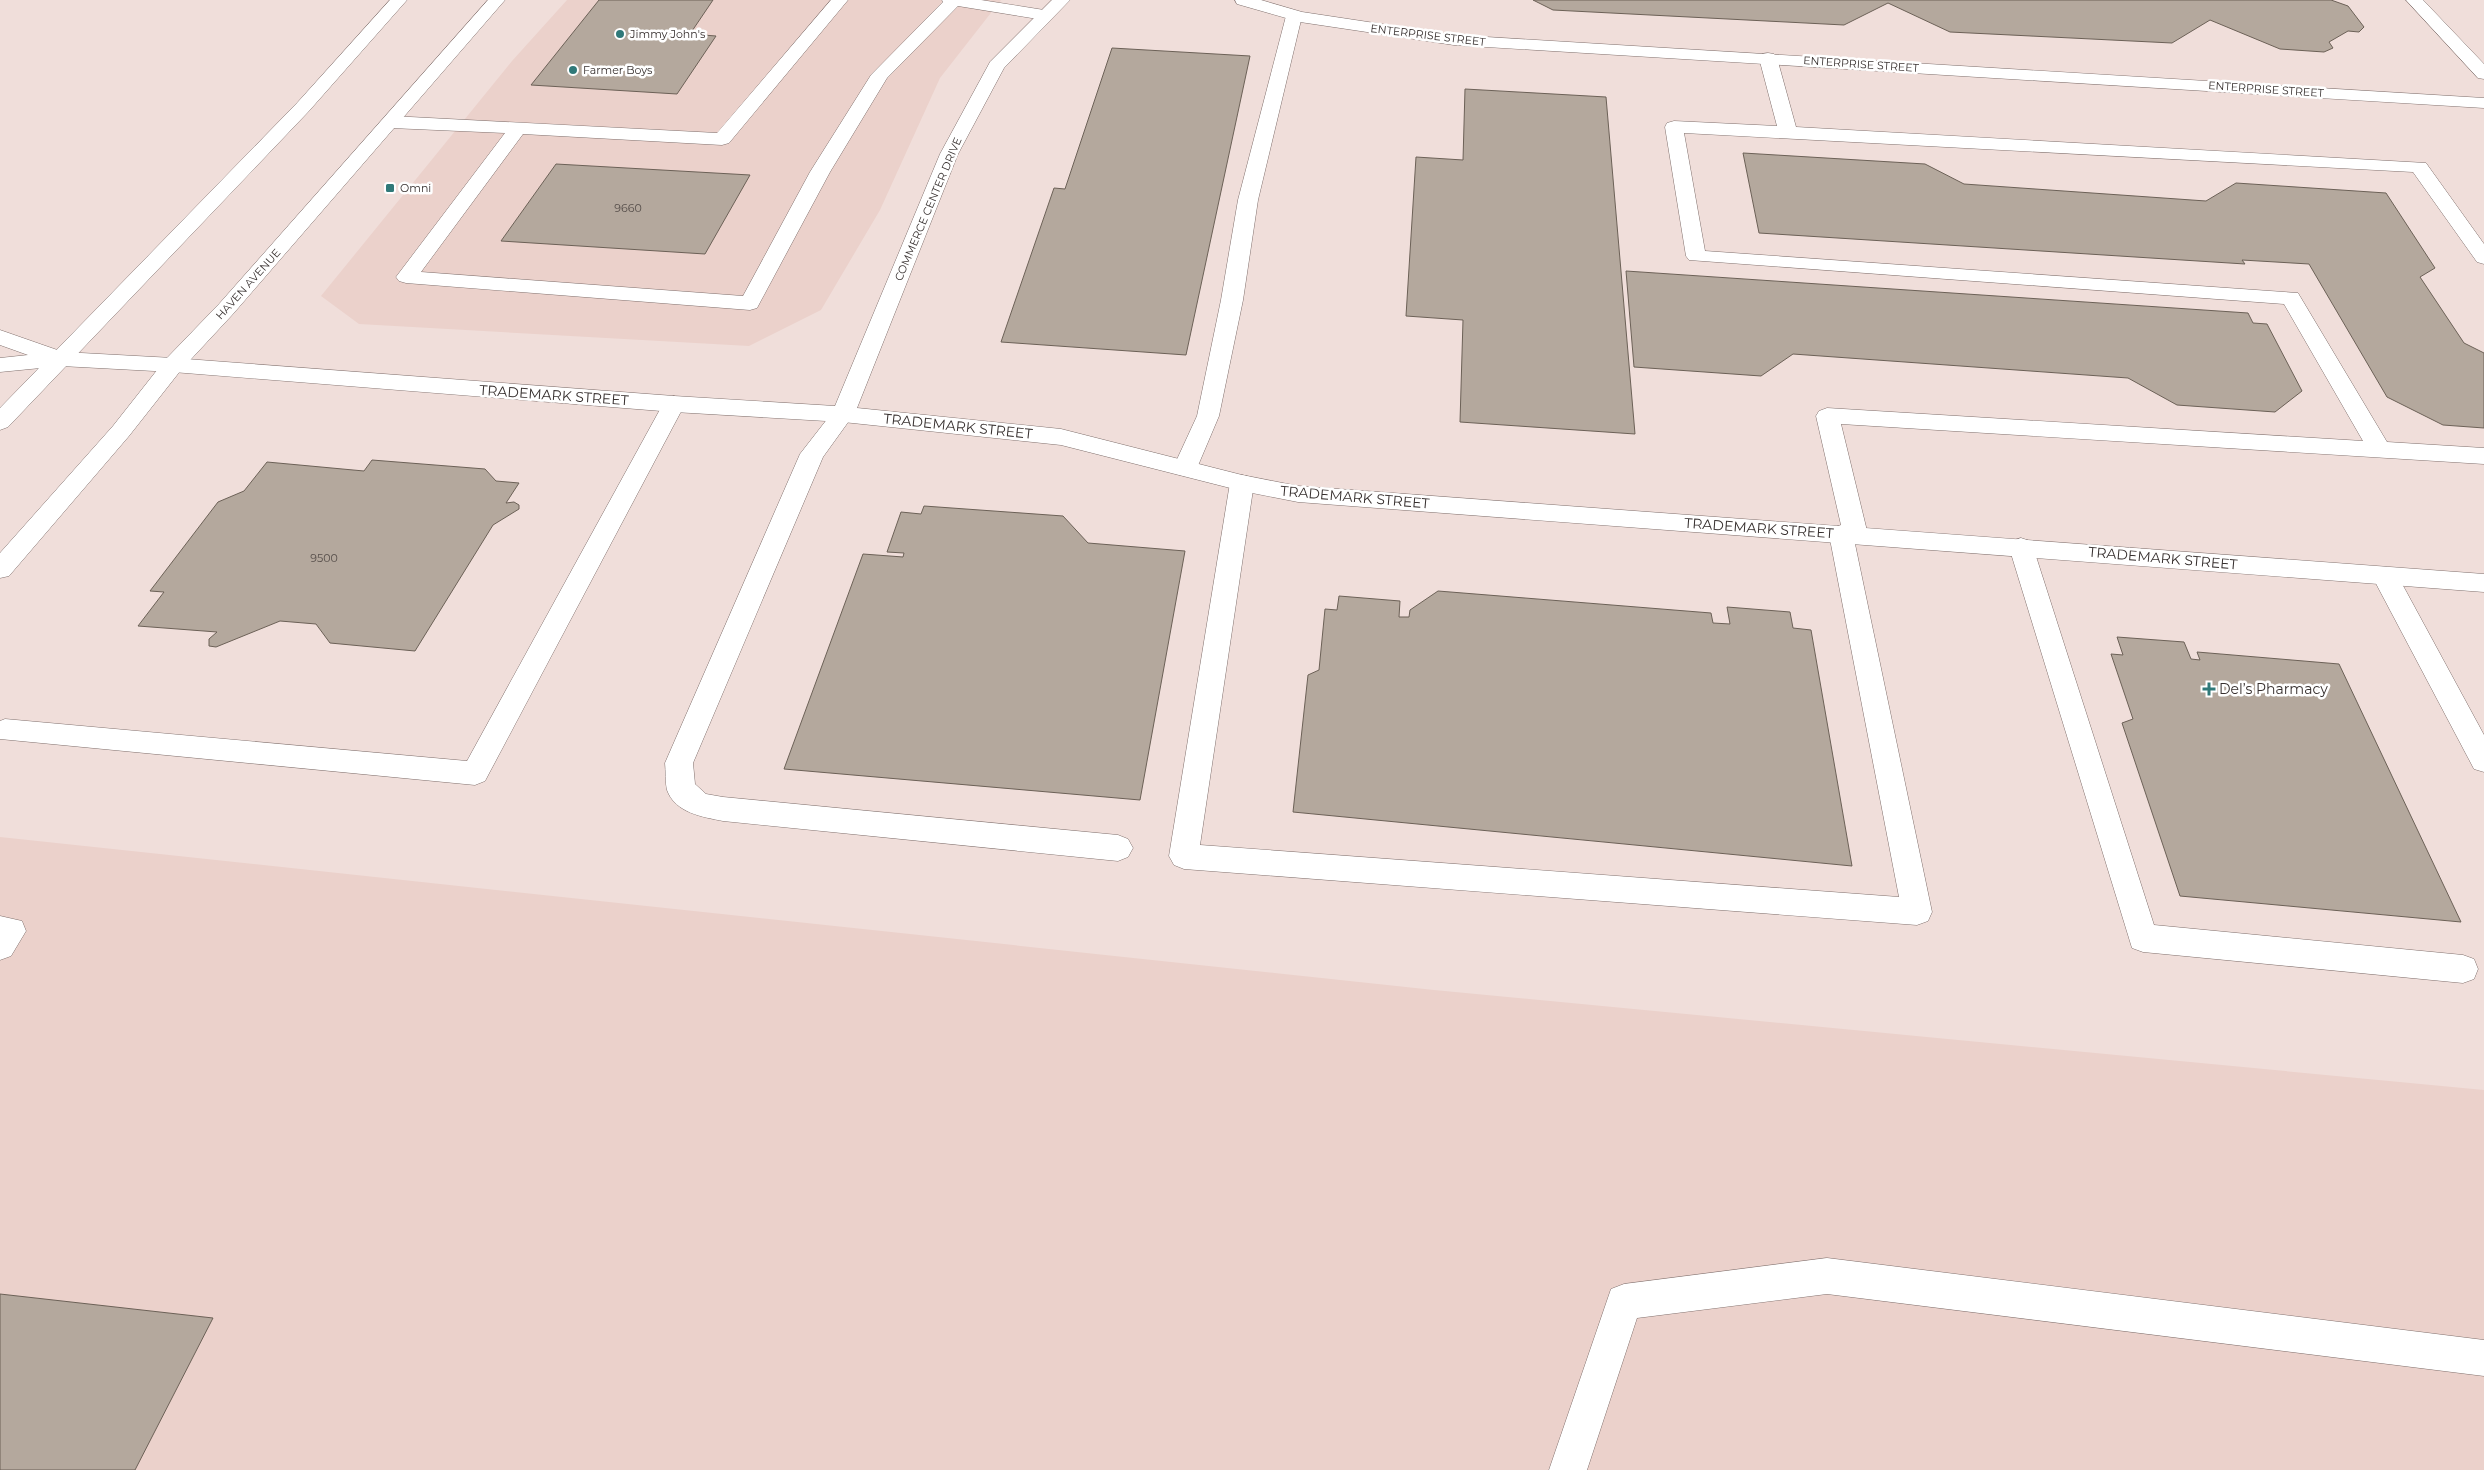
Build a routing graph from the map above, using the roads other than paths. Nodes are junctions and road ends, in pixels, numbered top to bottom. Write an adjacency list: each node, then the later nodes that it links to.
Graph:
1 (399, 0): 18 (street)
2 (497, 0): 13 (street, HAVEN AVENUE)
3 (840, 0): 14 (street)
4 (952, 0): 8 (street); 14 (street)
5 (1062, 0): 8 (street, COMMERCE CENTER DRIVE)
6 (1243, 0): 9 (street, ENTERPRISE STREET)
7 (2414, 0): 11 (street)
8 (1044, 15): 22 (street, COMMERCE CENTER DRIVE)
9 (1294, 16): 10 (street, ENTERPRISE STREET); 26 (street)
10 (1768, 58): 12 (street, ENTERPRISE STREET); 15 (street)
11 (2484, 74)
12 (2484, 103)
13 (391, 122): 14 (street); 20 (street, HAVEN AVENUE)
14 (518, 129)
15 (1788, 132): 16 (street); 24 (street)
16 (2484, 258)
17 (0, 337): 18 (street)
18 (61, 359): 19 (street); 20 (street, TRADEMARK STREET); 23 (street)
19 (0, 365)
20 (173, 365): 21 (street, TRADEMARK STREET); 30 (street, HAVEN AVENUE)
21 (674, 404): 22 (street, TRADEMARK STREET); 33 (street)
22 (843, 414): 26 (street, TRADEMARK STREET); 35 (street, COMMERCE CENTER DRIVE)
23 (0, 422)
24 (2380, 450): 25 (street); 28 (street)
25 (2484, 456)
26 (1185, 468): 27 (street, TRADEMARK STREET)
27 (1242, 483): 28 (street, TRADEMARK STREET); 28 (street)
28 (1849, 534): 29 (street, TRADEMARK STREET)
29 (2021, 547): 31 (street, TRADEMARK STREET); 38 (street)
30 (0, 569)
31 (2385, 576): 32 (street, TRADEMARK STREET); 34 (street)
32 (2484, 583)
33 (5, 730)
34 (2484, 761)
35 (1118, 848)
36 (0, 930): 37 (street)
37 (0, 946)
38 (2463, 969)
39 (2484, 1358): 40 (street)
40 (1568, 1470)

